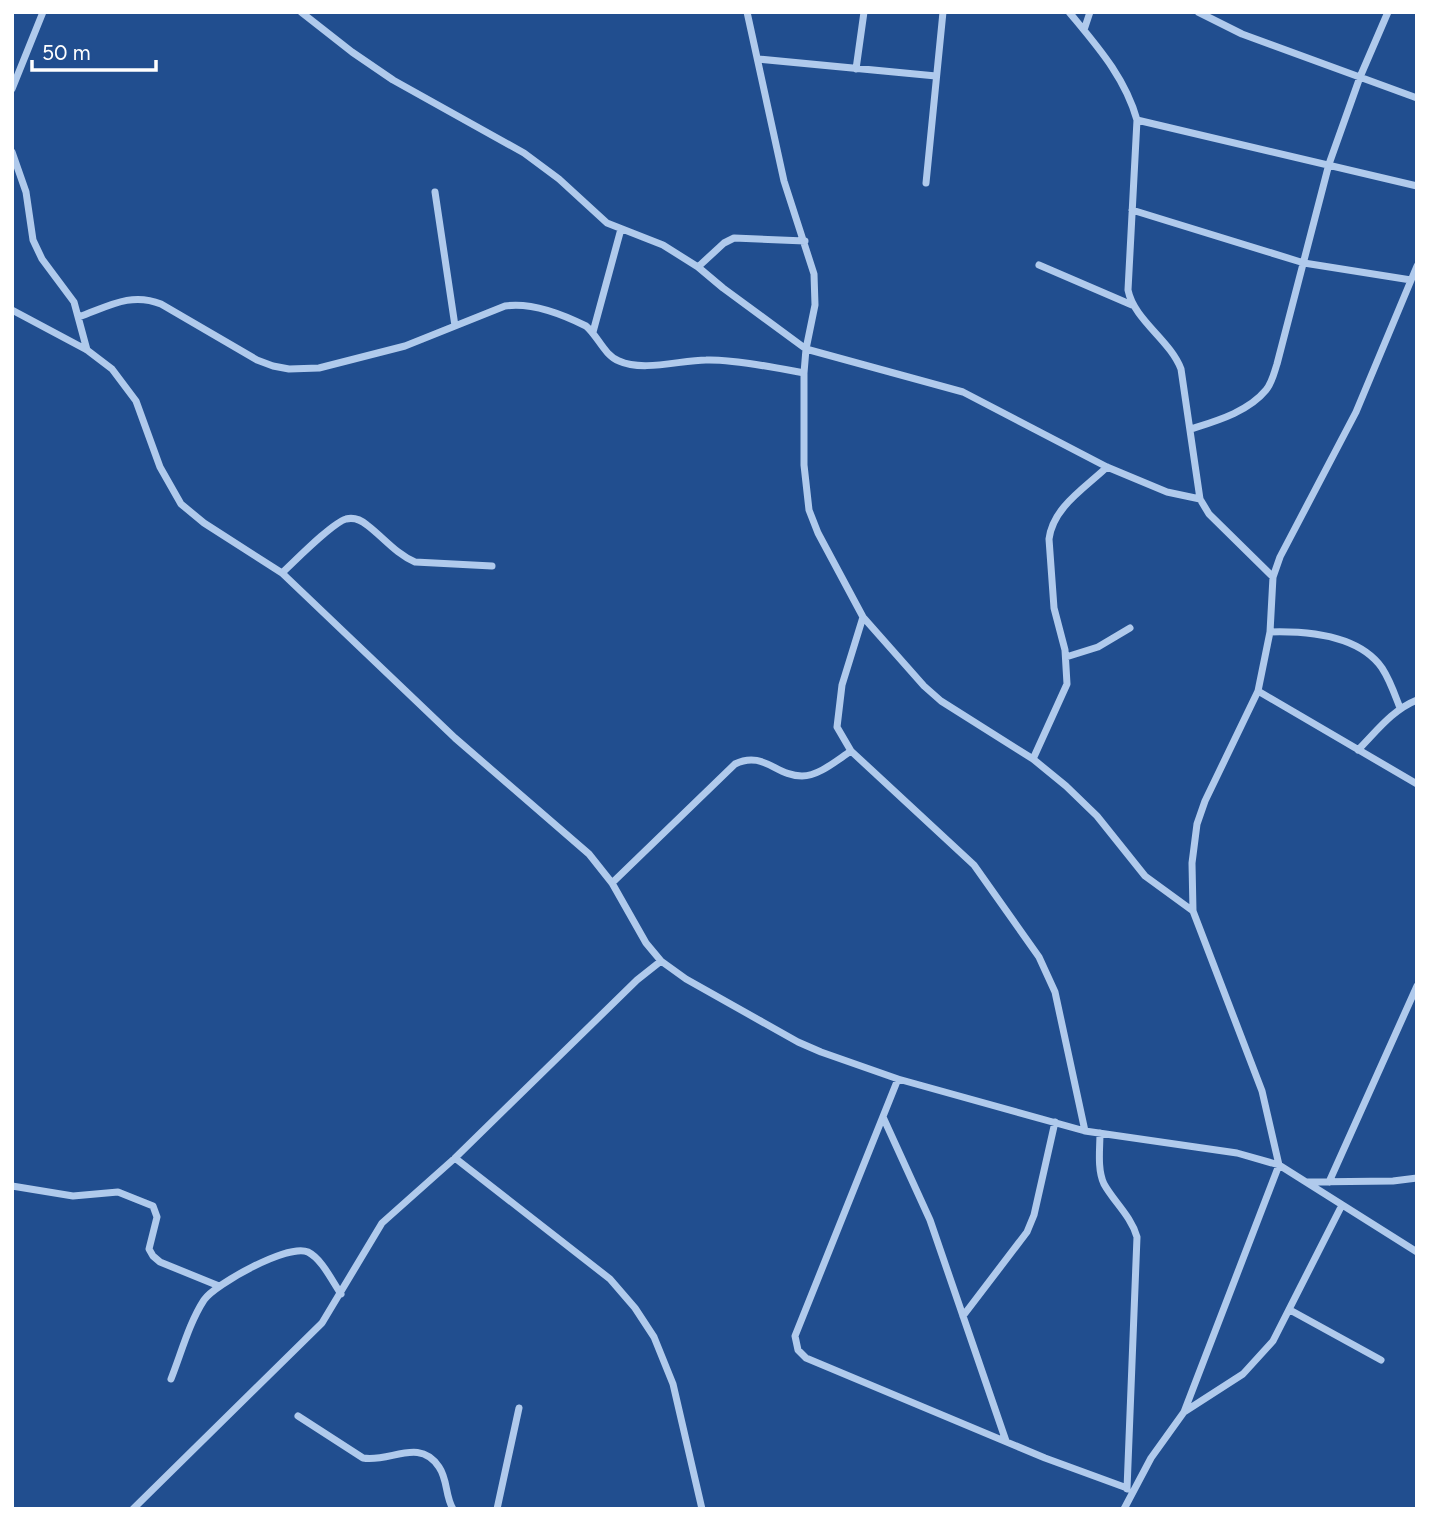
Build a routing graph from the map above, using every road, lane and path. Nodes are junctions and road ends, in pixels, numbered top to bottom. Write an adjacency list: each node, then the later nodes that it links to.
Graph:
1 (43, 12): 15 (street)
2 (301, 12): 24 (street)
3 (747, 12): 11 (street)
4 (864, 12): 12 (street)
5 (943, 12): 13 (street)
6 (1069, 12): 10 (street)
7 (1090, 12): 10 (street)
8 (1198, 12): 14 (street)
9 (1388, 12): 14 (street)
10 (1084, 30): 17 (street)
11 (758, 59): 12 (street); 25 (street)
12 (856, 69): 13 (street)
13 (936, 76): 20 (street)
14 (1360, 76): 16 (street); 19 (street)
15 (12, 89)
16 (1417, 98)
17 (1138, 120): 19 (street); 23 (street)
18 (12, 152): 33 (street)
19 (1329, 164): 21 (street); 26 (street)
20 (926, 183)
21 (1417, 186)
22 (435, 192): 34 (street)
23 (1132, 211): 26 (street); 31 (street)
24 (621, 229): 29 (street); 35 (street)
25 (804, 240): 29 (street); 36 (street)
26 (1304, 263): 30 (street); 39 (street)
27 (1039, 265): 31 (street)
28 (1417, 265): 30 (street)
29 (698, 267): 36 (street)
30 (1410, 280): 44 (street)
31 (1133, 305): 39 (street)
32 (12, 310): 37 (street)
33 (79, 317): 34 (street); 37 (street)
34 (455, 326): 35 (street)
35 (593, 332): 38 (street)
36 (806, 349): 38 (street); 40 (street)
37 (87, 350): 43 (street)
38 (804, 373): 45 (street)
39 (1191, 429): 41 (street)
40 (1107, 467): 41 (street); 48 (street)
41 (1200, 499): 44 (street)
42 (492, 566): 43 (street)
43 (282, 573): 56 (street)
44 (1273, 577): 47 (street)
45 (863, 617): 53 (street); 54 (street)
46 (1130, 628): 48 (street)
47 (1269, 632): 49 (street); 51 (street)
48 (1066, 657): 54 (street)
49 (1258, 691): 52 (street); 57 (street)
50 (1417, 700): 51 (street)
51 (1401, 708): 52 (street)
52 (1358, 750): 55 (street)
53 (851, 751): 56 (street); 63 (street)
54 (1033, 759): 57 (street)
55 (1417, 784)
56 (612, 883): 58 (street)
57 (1193, 911): 66 (street)
58 (661, 961): 60 (street); 65 (street)
59 (1417, 986): 69 (street)
60 (898, 1079): 61 (street); 62 (street)
61 (883, 1117): 76 (street); 82 (street)
62 (1055, 1122): 63 (street); 76 (street)
63 (1085, 1131): 64 (street)
64 (1100, 1133): 66 (street); 83 (street)
65 (455, 1158): 74 (street); 88 (street)
66 (1279, 1165): 68 (street); 80 (street)
67 (1417, 1178): 69 (street)
68 (1307, 1182): 69 (street); 71 (street)
69 (1329, 1182)
70 (12, 1186): 73 (street)
71 (1342, 1205): 72 (street); 75 (street)
72 (1417, 1252)
73 (219, 1286): 74 (street); 78 (street)
74 (341, 1294): 85 (street)
75 (1290, 1311): 77 (street); 80 (street)
76 (963, 1315): 82 (street)
77 (1381, 1360)
78 (171, 1379)
79 (519, 1408): 87 (street)
80 (1184, 1412): 84 (street)
81 (298, 1416): 86 (street)
82 (1006, 1441): 83 (street)
83 (1127, 1488): 84 (street)
84 (1125, 1505)
85 (134, 1509)
86 (453, 1509)
87 (498, 1509)
88 (702, 1509)

